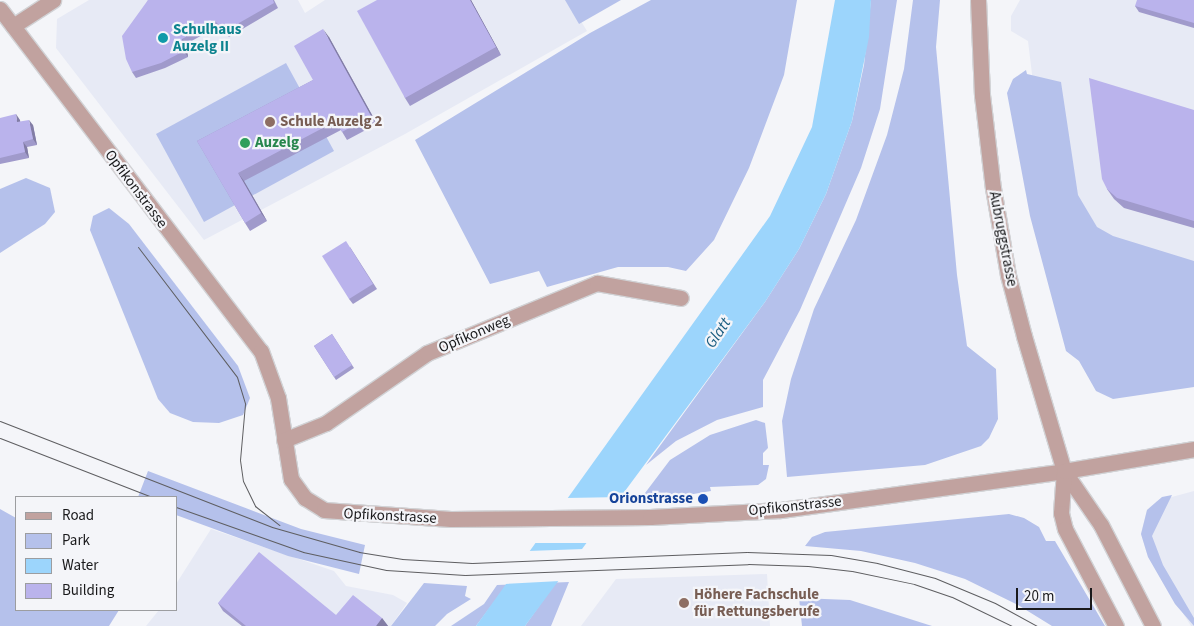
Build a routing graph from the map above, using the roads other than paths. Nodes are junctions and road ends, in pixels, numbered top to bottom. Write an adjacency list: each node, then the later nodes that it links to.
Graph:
1 (53, 0): 4 (street)
2 (978, 0): 8 (street, Aubruggstrasse)
3 (0, 9): 4 (street, Opfikonstrasse)
4 (13, 26): 6 (street, Opfikonstrasse)
5 (681, 298): 6 (street, Opfikonweg)
6 (284, 440): 8 (street, Opfikonstrasse)
7 (1194, 449): 8 (street, Opfikonstrasse)
8 (1064, 471): 9 (street); 10 (street)
9 (1116, 626)
10 (1153, 626)

